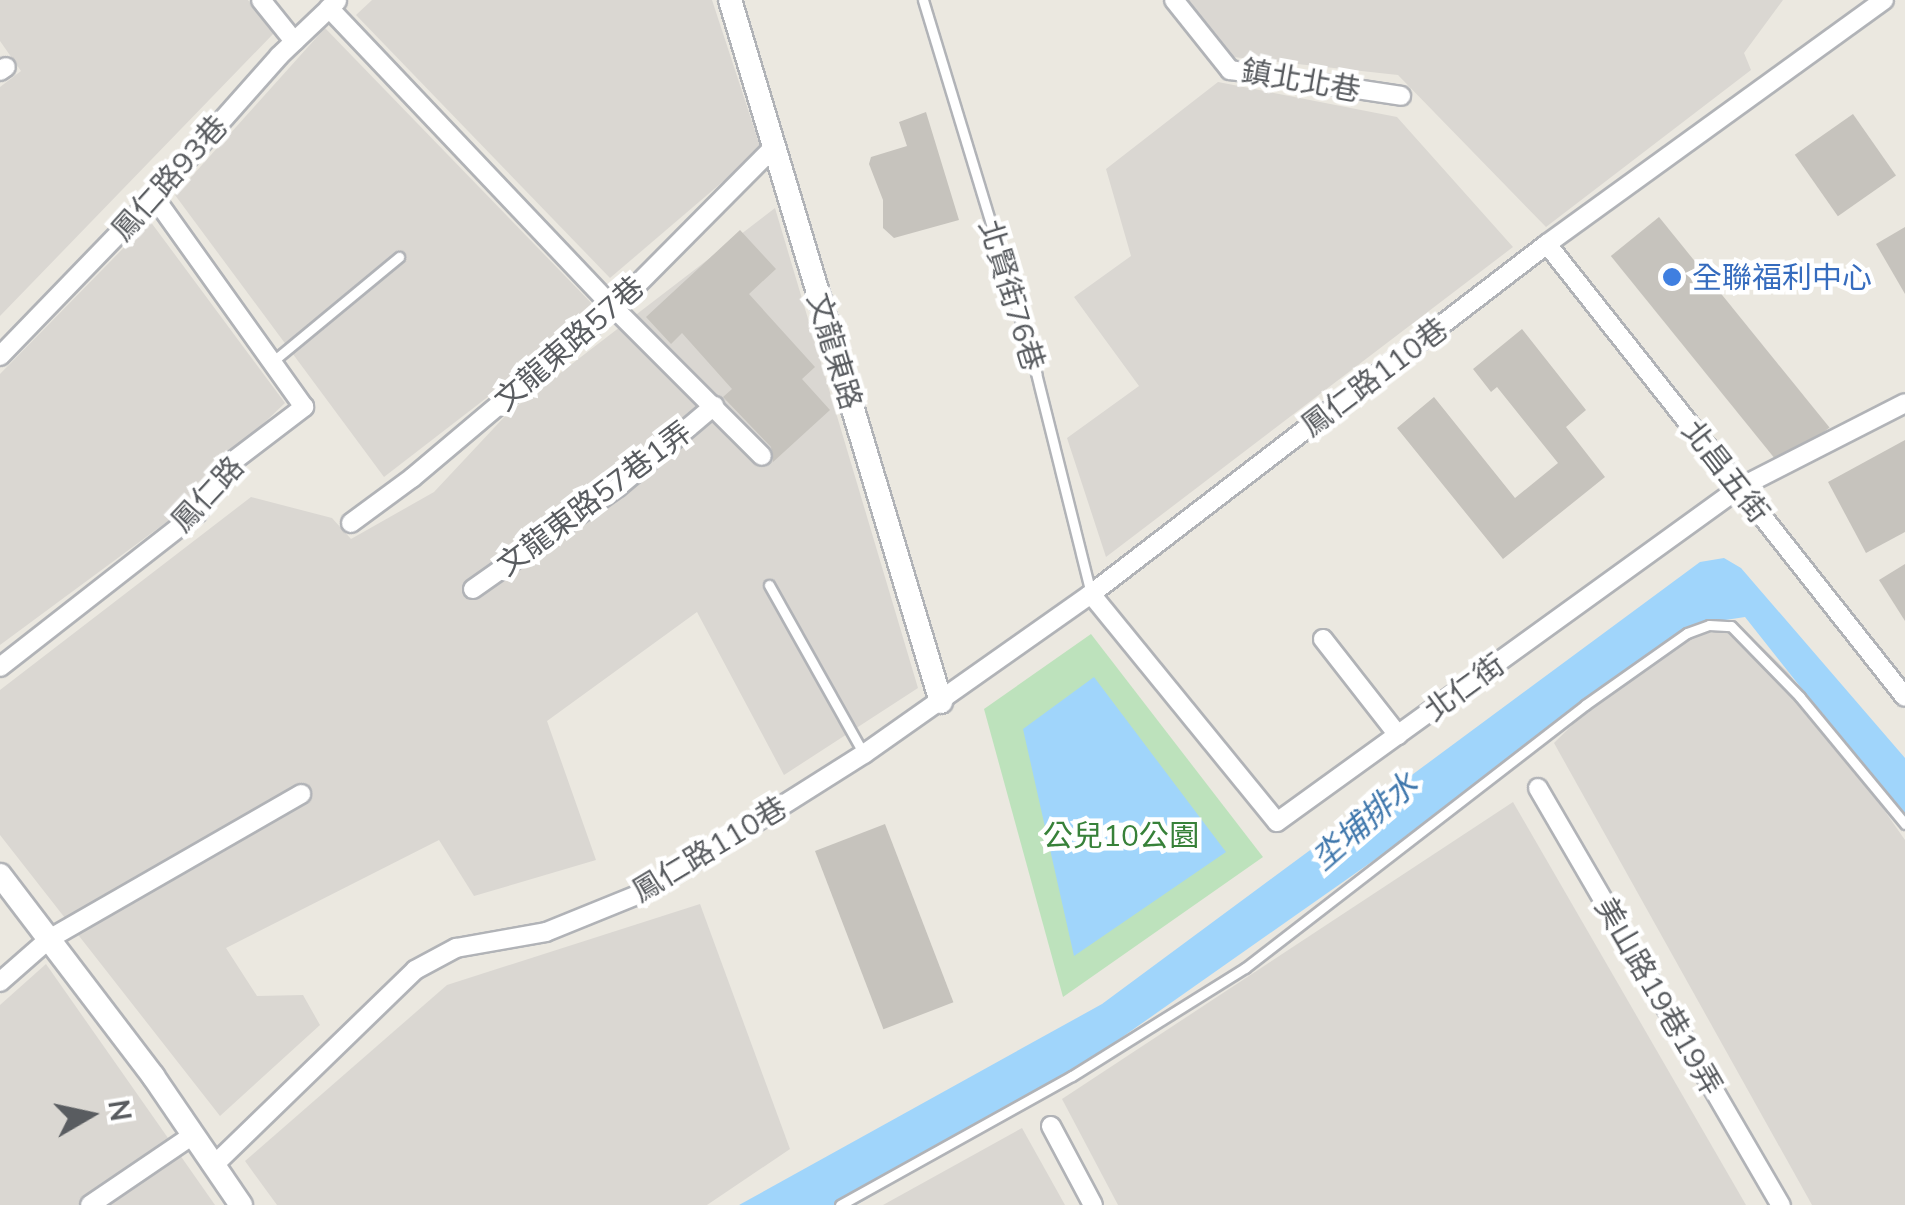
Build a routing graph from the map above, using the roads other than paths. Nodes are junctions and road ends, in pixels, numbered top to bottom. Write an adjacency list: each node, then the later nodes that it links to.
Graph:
1 (260, 0): 7 (street)
2 (730, 0): 9 (street, 文龍東路)
3 (923, 0): 23 (lane, 北賢街76巷)
4 (1174, 0): 8 (street, 鎮北北巷)
5 (1884, 0): 11 (street, 鳳仁路110巷)
6 (334, 4): 7 (street, 鳳仁路93巷); 13 (street)
7 (294, 42): 10 (street, 鳳仁路93巷)
8 (1401, 96)
9 (774, 147): 13 (street, 文龍東路57巷); 27 (street, 文龍東路)
10 (154, 197): 14 (street, 鳳仁路93巷); 15 (street, 鳳仁路)
11 (1547, 244): 19 (street, 北昌五街); 23 (street, 鳳仁路110巷)
12 (399, 257): 15 (lane)
13 (614, 308): 17 (street); 20 (street, 文龍東路57巷)
14 (0, 356)
15 (272, 362): 25 (street, 鳳仁路)
16 (1905, 403): 19 (street, 北仁街)
17 (714, 406): 18 (street); 22 (street, 文龍東路57巷1弄)
18 (762, 456)
19 (1739, 488): 26 (street, 北昌五街); 28 (street, 北仁街)
20 (351, 523)
21 (768, 585): 29 (lane)
22 (473, 589)
23 (1091, 594): 27 (street, 鳳仁路110巷); 28 (street, 北仁街)
24 (1323, 639): 28 (street)
25 (0, 667)
26 (1905, 697)
27 (941, 702): 29 (street, 鳳仁路110巷)
28 (1398, 735)
29 (864, 754): 38 (street, 鳳仁路110巷)
30 (1538, 788): 43 (street, 美山路19巷19弄)
31 (301, 794): 34 (street)
32 (1905, 824): 41 (lane)
33 (0, 875): 34 (street)
34 (49, 939): 35 (street); 37 (street)
35 (0, 982)
36 (1051, 1126): 42 (street)
37 (193, 1135): 38 (street); 39 (street)
38 (214, 1165): 40 (street)
39 (90, 1205)
40 (241, 1205)
41 (840, 1205)
42 (1093, 1205)
43 (1780, 1205)

